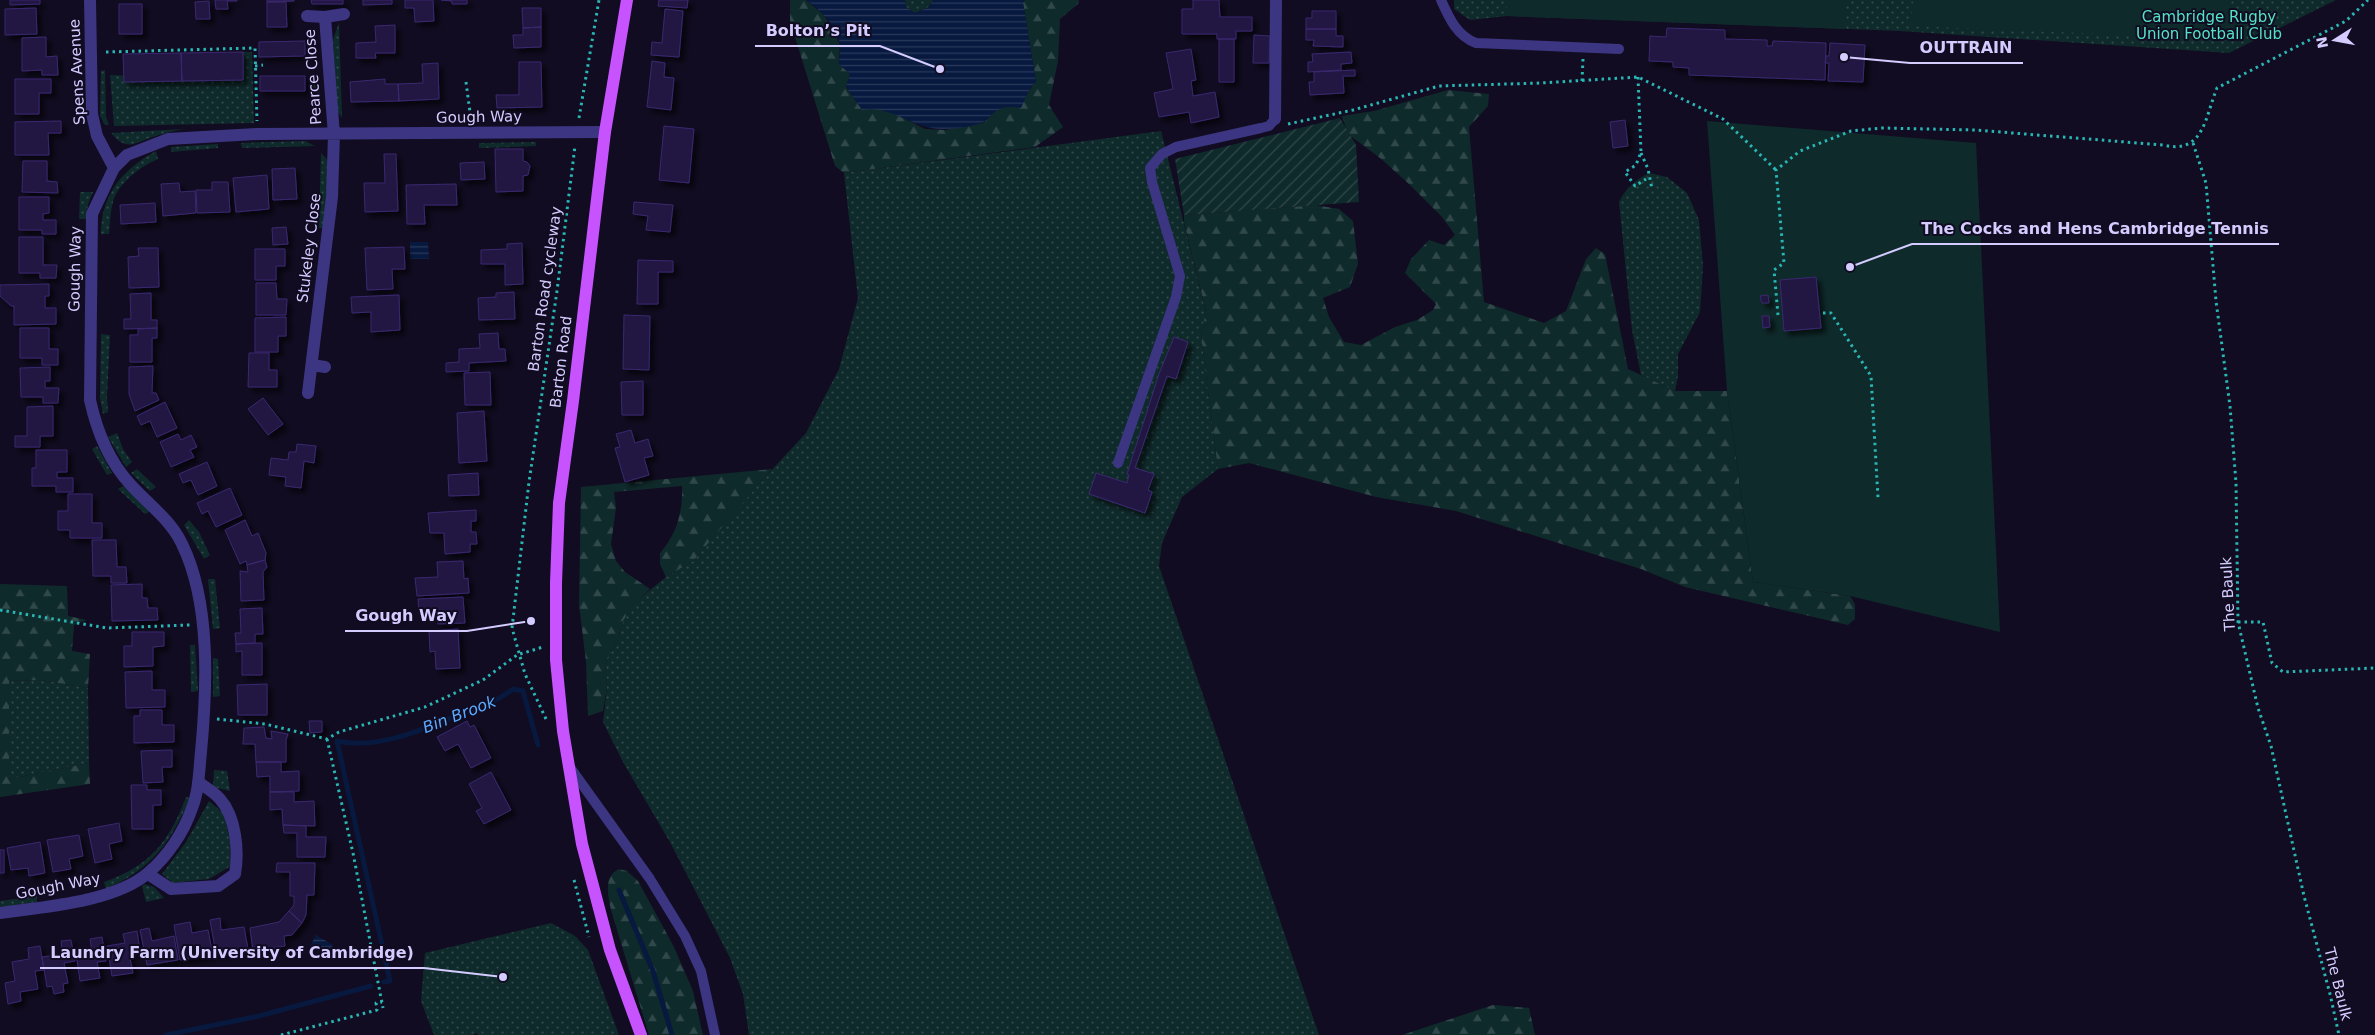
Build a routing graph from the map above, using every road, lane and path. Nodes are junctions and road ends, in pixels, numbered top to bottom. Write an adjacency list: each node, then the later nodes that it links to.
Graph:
1 (90, 0): 12 (street, Spens Avenue)
2 (598, 0): 19 (path, Barton Road cycleway)
3 (627, 0): 20 (main road, Barton Road)
4 (1276, 0): 18 (street)
5 (1441, 0): 10 (lane)
6 (2368, 0): 24 (path)
7 (344, 14): 9 (street, Pearce Close)
8 (307, 16): 9 (street, Pearce Close)
9 (325, 17): 23 (street, Pearce Close)
10 (1584, 48): 11 (lane); 16 (path)
11 (1619, 49)
12 (91, 52): 14 (path); 26 (street, Spens Avenue)
13 (263, 65): 14 (path)
14 (256, 66): 22 (path)
15 (1638, 77): 16 (path); 25 (path); 27 (path)
16 (1582, 81): 18 (path)
17 (466, 82): 21 (path)
18 (1275, 119): 35 (lane)
19 (577, 132): 20 (street, Gough Way); 21 (street, Gough Way); 37 (path, Barton Road cycleway)
20 (605, 132): 41 (main road, Barton Road)
21 (472, 133): 23 (street, Gough Way)
22 (257, 134): 23 (street, Gough Way); 26 (street, Gough Way)
23 (334, 135): 32 (street, Stukeley Close)
24 (2193, 143): 27 (path); 39 (path, The Baulk)
25 (1640, 152): 28 (path); 29 (path)
26 (114, 168): 40 (street, Gough Way)
27 (1776, 170): 31 (path)
28 (1646, 179)
29 (1652, 189)
30 (1824, 313): 36 (path)
31 (1778, 315)
32 (312, 365): 33 (street); 34 (street, Stukeley Close)
33 (325, 367)
34 (308, 393)
35 (1118, 463)
36 (1878, 498)
37 (516, 582)
38 (0, 610): 40 (path)
39 (2238, 622): 42 (path); 54 (path, The Baulk)
40 (203, 624): 43 (street, Gough Way)
41 (556, 642): 44 (path); 45 (main road, Barton Road)
42 (2375, 668)
43 (204, 718): 44 (path); 46 (street, Gough Way)
44 (327, 739): 49 (path)
45 (568, 765): 52 (main road, Barton Road); 53 (lane)
46 (198, 782): 47 (street, Gough Way); 47 (street)
47 (148, 874): 48 (street, Gough Way)
48 (0, 913)
49 (382, 1002): 50 (path); 51 (path)
50 (383, 1008)
51 (281, 1035)
52 (641, 1035)
53 (715, 1035)
54 (2339, 1035)

